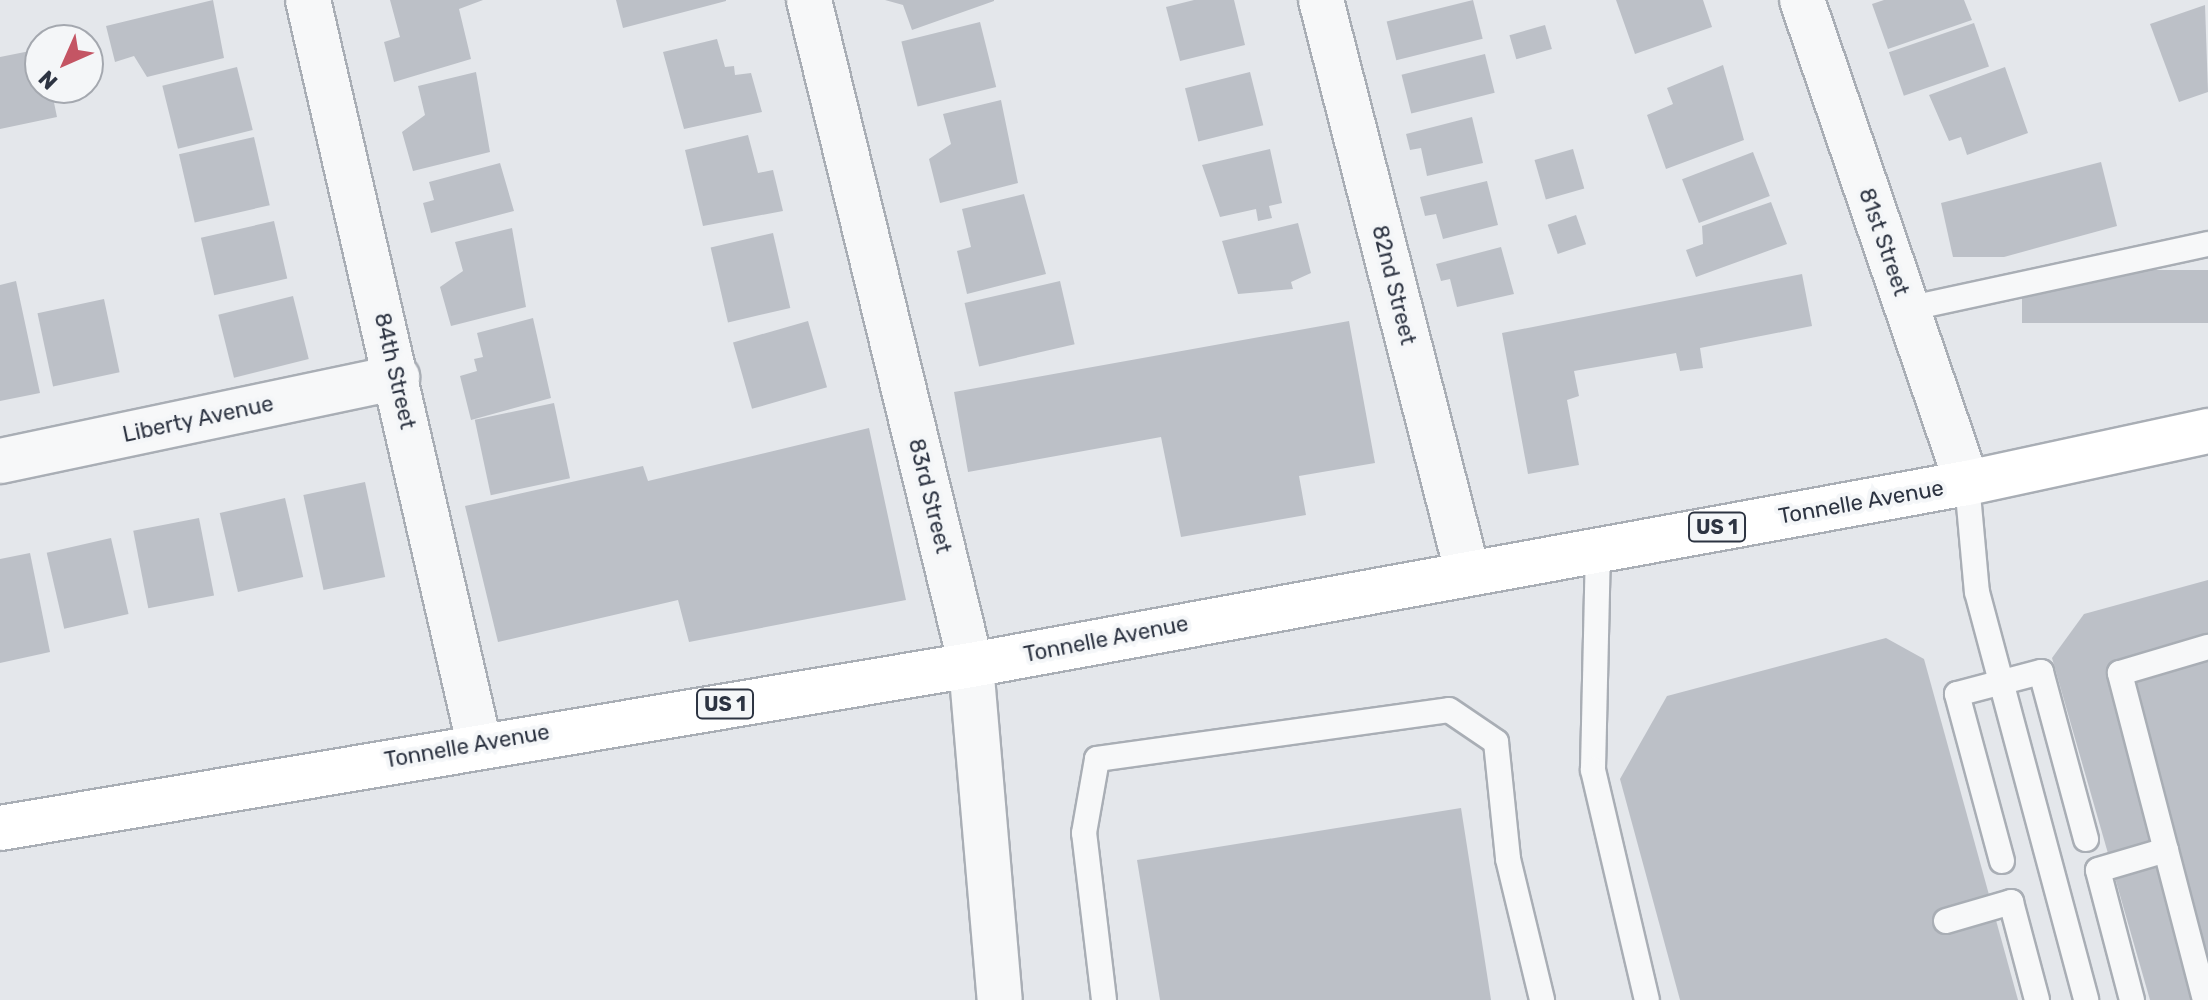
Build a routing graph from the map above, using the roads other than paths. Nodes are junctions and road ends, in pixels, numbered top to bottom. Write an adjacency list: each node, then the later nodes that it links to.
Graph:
1 (308, 0): 7 (street, 84th Street)
2 (809, 0): 14 (street, 83rd Street)
3 (1321, 0): 12 (street, 82nd Street)
4 (1802, 0): 6 (street, 81st Street)
5 (2208, 244): 6 (lane)
6 (1907, 309): 10 (street, 81st Street)
7 (397, 377): 9 (street, Liberty Avenue); 16 (street, 84th Street)
8 (2208, 431): 10 (main road, Tonnelle Avenue / US 1)
9 (0, 461)
10 (1967, 483): 11 (main road, Tonnelle Avenue / US 1); 15 (lane)
11 (1598, 548): 12 (main road, Tonnelle Avenue / US 1); 25 (lane)
12 (1467, 571): 14 (main road, Tonnelle Avenue / US 1)
13 (2208, 647): 19 (lane)
14 (971, 665): 16 (main road, Tonnelle Avenue / US 1); 22 (street, 83rd Street)
15 (2001, 682): 18 (lane); 20 (lane); 27 (lane)
16 (479, 743): 17 (main road, Tonnelle Avenue / US 1)
17 (0, 828)
18 (2086, 839)
19 (2166, 850): 28 (lane); 29 (lane)
20 (2002, 861)
21 (1946, 921): 26 (lane)
22 (1000, 1000)
23 (1104, 1000): 24 (lane)
24 (1542, 1000)
25 (1647, 1000)
26 (2037, 1000)
27 (2086, 1000)
28 (2132, 1000)
29 (2205, 1000)

